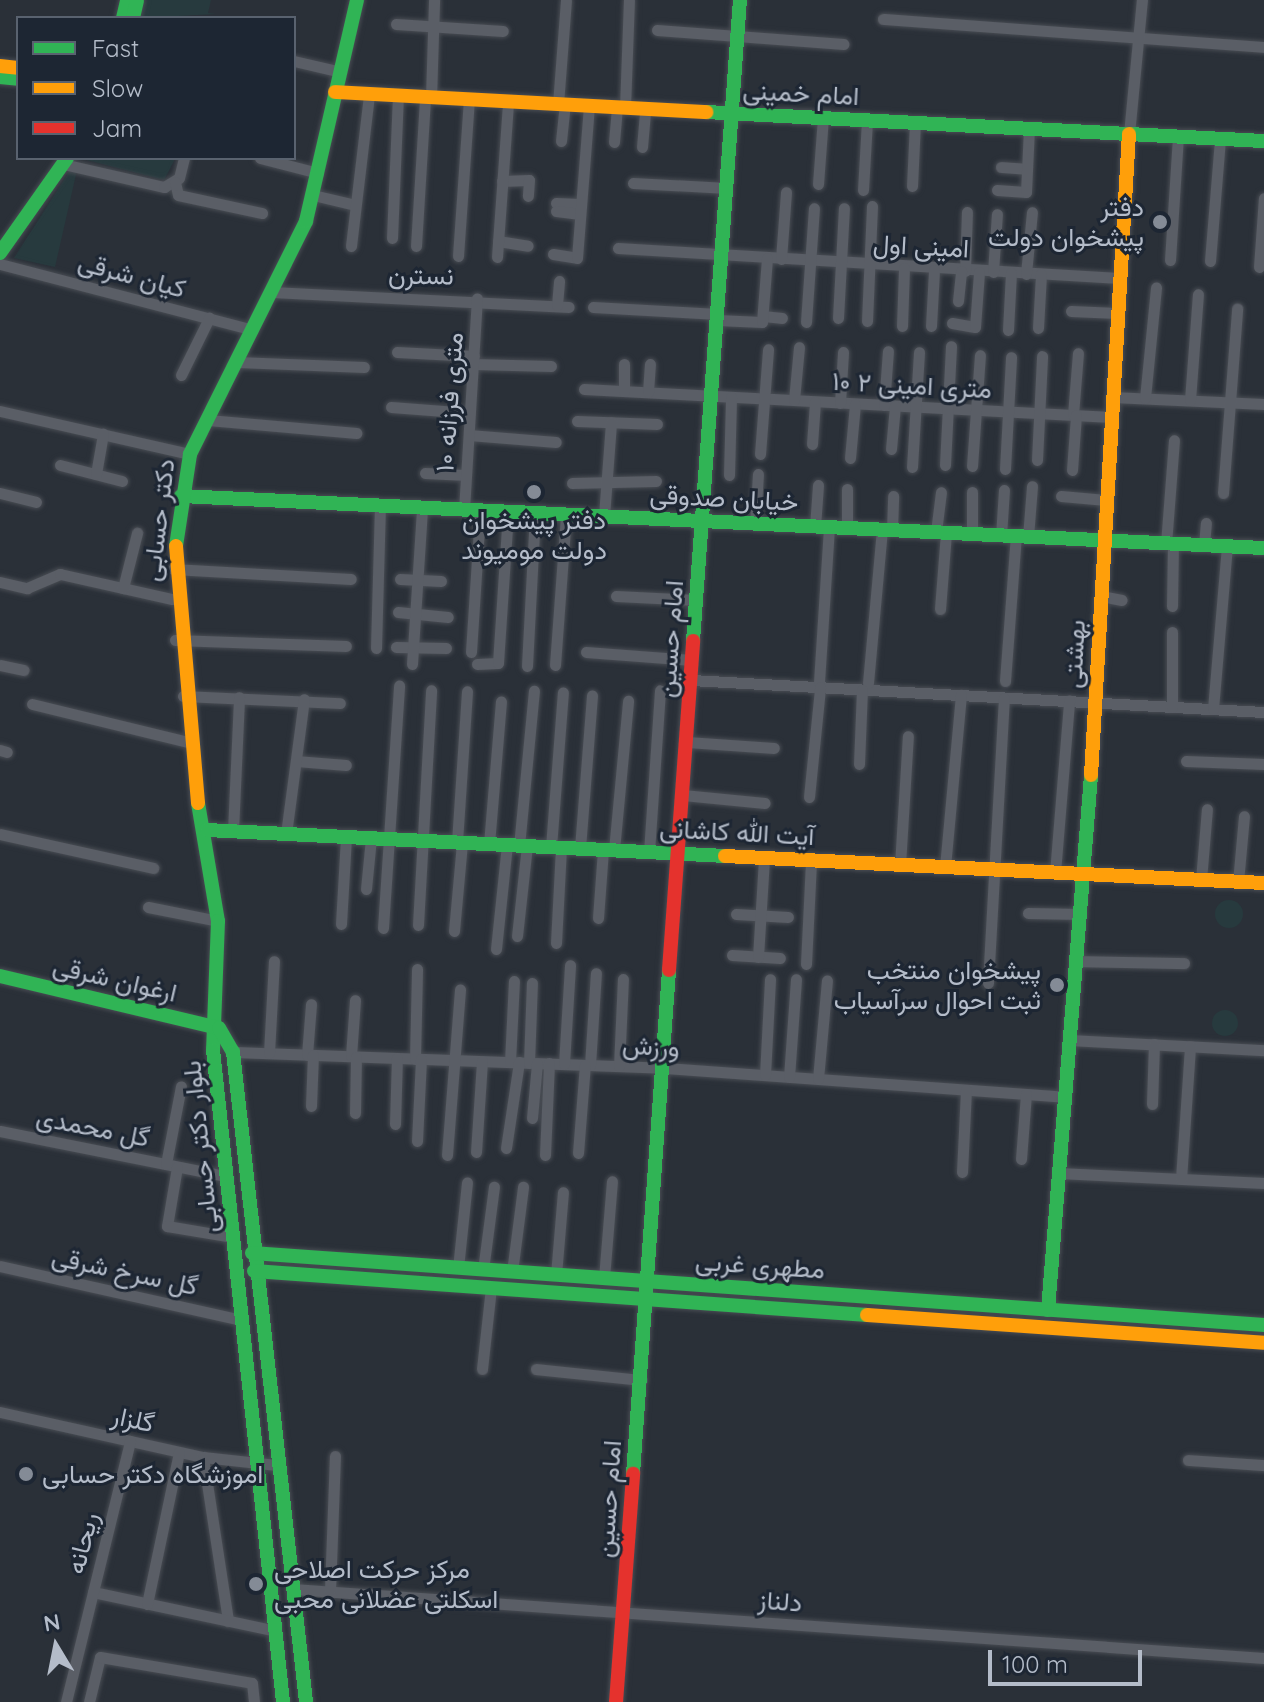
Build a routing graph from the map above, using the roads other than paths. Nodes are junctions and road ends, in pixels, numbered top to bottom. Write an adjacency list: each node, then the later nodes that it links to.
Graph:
1 (357, 0): 17 (main road, دکتر حسابی)
2 (434, 0): 9 (street)
3 (566, 0): 24 (street)
4 (629, 0): 26 (street)
5 (740, 0): 13 (main road, امام حسین)
6 (1142, 0): 12 (street, بهشتی)
7 (883, 19): 12 (street)
8 (396, 24): 9 (street)
9 (433, 26): 11 (street); 21 (street)
10 (657, 30): 13 (street)
11 (503, 31)
12 (1139, 36): 15 (street); 33 (street, بهشتی)
13 (737, 37): 14 (street); 28 (main road, امام حسین)
14 (843, 44)
15 (1264, 47)
16 (296, 61): 17 (street)
17 (341, 72): 18 (main road, دکتر حسابی)
18 (335, 92): 20 (main road, امام خمینی); 45 (main road, دکتر حسابی)
19 (394, 93): 20 (main road, امام خمینی); 21 (main road, امام خمینی); 68 (street)
20 (369, 94): 58 (street)
21 (428, 97): 22 (main road, امام خمینی); 71 (street)
22 (469, 100): 23 (main road, امام خمینی); 77 (street)
23 (508, 103): 24 (main road, امام خمینی); 46 (street)
24 (561, 104): 25 (main road, امام خمینی); 36 (street)
25 (589, 106): 26 (main road, امام خمینی); 63 (street)
26 (621, 107): 27 (main road, امام خمینی); 38 (street)
27 (645, 109): 28 (main road, امام خمینی); 39 (street)
28 (732, 113): 29 (main road, امام خمینی); 51 (main road, امام حسین)
29 (823, 118): 30 (main road, امام خمینی); 49 (street)
30 (867, 120): 31 (main road, امام خمینی); 52 (street)
31 (915, 123): 32 (main road, امام خمینی); 50 (street)
32 (1029, 129): 33 (main road, امام خمینی); 44 (street)
33 (1129, 134): 34 (main road, امام خمینی); 96 (main road, بهشتی)
34 (1178, 137): 35 (main road, امام خمینی); 81 (street)
35 (1220, 139): 37 (main road, امام خمینی); 83 (street)
36 (561, 141)
37 (1264, 141)
38 (614, 142)
39 (642, 147)
40 (183, 160): 47 (street)
41 (268, 160): 45 (street)
42 (65, 161): 47 (street); 74 (main road)
43 (1001, 167): 44 (street)
44 (1027, 169): 53 (street)
45 (318, 173): 55 (main road, دکتر حسابی)
46 (502, 181): 56 (street); 69 (street)
47 (175, 182): 66 (street)
48 (633, 183): 51 (street)
49 (818, 184)
50 (912, 186)
51 (727, 188): 76 (main road, امام حسین)
52 (863, 190)
53 (997, 190)
54 (786, 192): 80 (street)
55 (313, 195): 58 (street); 99 (main road, دکتر حسابی)
56 (528, 196)
57 (1264, 198): 87 (street)
58 (355, 205): 70 (street)
59 (872, 206): 86 (street)
60 (556, 207): 63 (street)
61 (814, 208): 82 (street)
62 (844, 208): 84 (street)
63 (581, 209): 75 (street)
64 (967, 212): 90 (street)
65 (1032, 212): 94 (street)
66 (262, 213)
67 (997, 214): 92 (street)
68 (392, 238)
69 (498, 241): 72 (street); 78 (street)
70 (351, 246)
71 (416, 246)
72 (528, 246)
73 (618, 248): 76 (street, امینی اول)
74 (0, 253)
75 (553, 254)
76 (722, 255): 79 (street, امینی اول); 108 (main road, امام حسین)
77 (458, 256)
78 (497, 257)
79 (767, 258): 80 (street, امینی اول); 107 (street)
80 (781, 259): 82 (street, امینی اول)
81 (1170, 260)
82 (811, 261): 84 (street, امینی اول); 113 (street)
83 (1210, 261)
84 (840, 263): 86 (street, امینی اول); 111 (street)
85 (0, 264): 109 (street, کیان شرقی)
86 (868, 265): 88 (street, امینی اول); 112 (street)
87 (1259, 267)
88 (904, 268): 89 (street, امینی اول); 115 (street)
89 (934, 270): 90 (street, امینی اول); 116 (street)
90 (963, 271): 91 (street, امینی اول); 102 (street)
91 (979, 272): 92 (street, امینی اول); 114 (street)
92 (993, 272): 93 (street, امینی اول)
93 (1011, 273): 94 (street, امینی اول); 119 (street)
94 (1026, 274): 95 (street, امینی اول)
95 (1041, 274): 96 (street, امینی اول); 117 (street)
96 (1119, 278): 106 (main road, بهشتی)
97 (559, 281): 101 (street, نسترن)
98 (1156, 288): 144 (street)
99 (272, 292): 101 (street, نسترن); 118 (main road, دکتر حسابی)
100 (1198, 294): 147 (street)
101 (477, 298): 131 (street, ۱۰ متری فرزانه)
102 (958, 301)
103 (593, 307): 108 (street)
104 (1237, 309): 149 (street)
105 (1071, 311): 106 (street)
106 (1117, 313): 143 (main road, بهشتی)
107 (763, 316): 108 (street); 110 (street)
108 (717, 317): 141 (main road, امام حسین)
109 (209, 318): 118 (street, کیان شرقی); 137 (street)
110 (782, 318)
111 (838, 318)
112 (867, 321)
113 (806, 322)
114 (952, 323)
115 (902, 326)
116 (931, 326)
117 (1038, 328)
118 (253, 330): 132 (main road, دکتر حسابی)
119 (1008, 330)
120 (951, 346): 156 (street)
121 (799, 347): 146 (street)
122 (768, 349): 145 (street)
123 (888, 351): 153 (street)
124 (397, 352): 131 (street)
125 (843, 352): 150 (street)
126 (919, 352): 155 (street)
127 (1078, 353): 162 (street)
128 (980, 355): 157 (street)
129 (1042, 356): 161 (street)
130 (1011, 357): 159 (street)
131 (474, 360): 135 (street); 160 (street, ۱۰ متری فرزانه)
132 (237, 362): 136 (street); 164 (main road, دکتر حسابی)
133 (624, 364): 139 (street)
134 (650, 364): 140 (street)
135 (551, 366)
136 (364, 367)
137 (181, 375)
138 (584, 389): 139 (street, ۱۰ متری امینی ۲)
139 (624, 391): 140 (street, ۱۰ متری امینی ۲)
140 (648, 392): 141 (street, ۱۰ متری امینی ۲)
141 (712, 396): 142 (street, ۱۰ متری امینی ۲); 215 (main road, امام حسین)
142 (731, 397): 145 (street, ۱۰ متری امینی ۲); 189 (street)
143 (1112, 397): 144 (street); 163 (main road, بهشتی)
144 (1145, 398): 147 (street)
145 (762, 399): 146 (street, ۱۰ متری امینی ۲); 176 (street)
146 (794, 400): 148 (street, ۱۰ متری امینی ۲)
147 (1190, 400): 149 (street)
148 (815, 402): 150 (street, ۱۰ متری امینی ۲); 173 (street)
149 (1230, 402): 152 (street); 201 (street)
150 (840, 403): 151 (street, ۱۰ متری امینی ۲)
151 (855, 404): 153 (street, ۱۰ متری امینی ۲); 177 (street)
152 (1264, 404)
153 (889, 406): 155 (street, ۱۰ متری امینی ۲); 174 (street)
154 (391, 407): 160 (street)
155 (915, 407): 156 (street, ۱۰ متری امینی ۲); 182 (street)
156 (948, 409): 157 (street, ۱۰ متری امینی ۲); 180 (street)
157 (976, 410): 159 (street, ۱۰ متری امینی ۲); 181 (street)
158 (0, 411): 169 (street)
159 (1008, 412): 161 (street, ۱۰ متری امینی ۲); 183 (street)
160 (470, 413): 170 (street, ۱۰ متری فرزانه)
161 (1039, 413): 162 (street, ۱۰ متری امینی ۲); 178 (street)
162 (1074, 415): 163 (street, ۱۰ متری امینی ۲); 184 (street)
163 (1111, 417): 205 (main road, بهشتی)
164 (208, 420): 168 (street); 175 (main road, دکتر حسابی)
165 (577, 421): 166 (street)
166 (611, 422): 167 (street); 190 (street)
167 (657, 424)
168 (356, 433)
169 (103, 434): 175 (street); 186 (street)
170 (469, 435): 172 (street); 188 (street, ۱۰ متری فرزانه)
171 (1174, 440): 226 (street)
172 (556, 442)
173 (812, 444)
174 (891, 449)
175 (190, 454): 202 (main road, دکتر حسابی)
176 (760, 454)
177 (850, 458)
178 (1037, 460)
179 (60, 465): 186 (street)
180 (945, 465)
181 (972, 466)
182 (912, 467)
183 (1005, 469)
184 (1072, 470)
185 (425, 473): 188 (street)
186 (96, 474): 191 (street)
187 (758, 474): 217 (street)
188 (466, 475): 209 (street, ۱۰ متری فرزانه)
189 (729, 475)
190 (607, 480): 192 (street); 193 (street); 214 (street)
191 (122, 481)
192 (656, 481)
193 (572, 483)
194 (818, 485): 218 (street)
195 (1032, 486): 224 (street)
196 (847, 489): 219 (street)
197 (1004, 490): 224 (street)
198 (941, 492): 222 (street)
199 (972, 492): 223 (street)
200 (0, 493): 206 (street)
201 (1223, 493)
202 (181, 496): 207 (main road, خیابان صدوقی); 230 (main road, دکتر حسابی)
203 (893, 496): 220 (street)
204 (1061, 496): 205 (street)
205 (1106, 500): 225 (main road, بهشتی)
206 (36, 502)
207 (380, 506): 208 (main road, خیابان صدوقی); 251 (street)
208 (422, 508): 209 (main road, خیابان صدوقی); 233 (street)
209 (464, 510): 210 (main road, خیابان صدوقی)
210 (480, 511): 211 (main road, خیابان صدوقی); 211 (street)
211 (508, 512): 212 (main road, خیابان صدوقی)
212 (535, 513): 213 (main road, خیابان صدوقی); 259 (street)
213 (566, 515): 214 (main road, خیابان صدوقی); 258 (street)
214 (604, 516): 215 (main road, خیابان صدوقی)
215 (702, 521): 217 (main road, خیابان صدوقی); 240 (main road, امام حسین)
216 (1206, 523): 227 (street)
217 (755, 524): 218 (main road, خیابان صدوقی)
218 (822, 527): 219 (main road, خیابان صدوقی); 263 (street)
219 (847, 528): 220 (main road, خیابان صدوقی)
220 (887, 530): 222 (main road, خیابان صدوقی); 265 (street)
221 (137, 533): 236 (street)
222 (941, 533): 223 (main road, خیابان صدوقی); 243 (street)
223 (972, 534): 224 (main road, خیابان صدوقی)
224 (1015, 536): 225 (main road, خیابان صدوقی); 262 (street)
225 (1104, 541): 226 (main road, خیابان صدوقی); 238 (main road, بهشتی)
226 (1170, 544): 227 (main road, خیابان صدوقی); 242 (street)
227 (1204, 545): 228 (main road, خیابان صدوقی)
228 (1227, 546): 229 (main road, خیابان صدوقی); 284 (street)
229 (1264, 548)
230 (173, 569): 231 (street); 239 (main road, دکتر حسابی)
231 (351, 579)
232 (400, 579): 233 (street)
233 (418, 580): 234 (street); 245 (street)
234 (441, 581)
235 (0, 582): 236 (street)
236 (123, 588): 239 (street)
237 (616, 596): 240 (street)
238 (1101, 596): 241 (street); 281 (main road, بهشتی)
239 (172, 599): 248 (main road, دکتر حسابی)
240 (697, 600): 255 (main road, امام حسین)
241 (1122, 600)
242 (1172, 606)
243 (940, 609)
244 (398, 612): 245 (street)
245 (416, 614): 246 (street); 252 (street)
246 (448, 617)
247 (1172, 632): 283 (street)
248 (175, 640): 249 (street); 273 (main road, دکتر حسابی)
249 (346, 646)
250 (396, 647): 252 (street)
251 (376, 648)
252 (413, 648): 253 (street); 256 (street)
253 (446, 648)
254 (586, 652): 255 (street)
255 (692, 660): 261 (main road, امام حسین)
256 (412, 664)
257 (0, 665): 260 (street)
258 (555, 665)
259 (527, 666)
260 (23, 670)
261 (691, 680): 263 (street); 288 (main road, امام حسین)
262 (1005, 681)
263 (820, 685): 265 (street); 296 (street)
264 (399, 686): 306 (street)
265 (865, 687): 272 (street); 292 (street)
266 (431, 690): 307 (street)
267 (660, 690): 314 (street)
268 (467, 691): 308 (street)
269 (534, 691): 310 (street)
270 (563, 692): 311 (street)
271 (592, 695): 312 (street)
272 (961, 695): 275 (street); 319 (street)
273 (183, 696): 274 (street); 287 (main road, دکتر حسابی)
274 (239, 697): 276 (street); 301 (street)
275 (1004, 698): 278 (street); 321 (street)
276 (304, 699): 280 (street); 290 (street)
277 (628, 701): 313 (street)
278 (1069, 701): 281 (street); 322 (street)
279 (501, 702): 309 (street)
280 (340, 703)
281 (1095, 703): 283 (street); 323 (main road, بهشتی)
282 (32, 704): 287 (street)
283 (1172, 707): 284 (street)
284 (1213, 709): 285 (street)
285 (1264, 712)
286 (908, 736): 318 (street)
287 (188, 742): 300 (main road, دکتر حسابی)
288 (687, 742): 289 (street); 295 (main road, امام حسین)
289 (774, 748)
290 (296, 761): 294 (street); 303 (street)
291 (1186, 761): 293 (street)
292 (859, 764)
293 (1264, 764)
294 (346, 765)
295 (683, 795): 297 (street); 315 (main road, امام حسین)
296 (809, 797)
297 (765, 803)
298 (1207, 809): 324 (street)
299 (1244, 816): 325 (street)
300 (207, 830): 301 (main road, آیت الله کاشانی); 335 (main road, دکتر حسابی)
301 (233, 831): 303 (main road, آیت الله کاشانی)
302 (0, 834): 320 (street)
303 (286, 834): 304 (main road, آیت الله کاشانی)
304 (346, 837): 305 (main road, آیت الله کاشانی); 336 (street)
305 (371, 838): 306 (main road, آیت الله کاشانی); 327 (street)
306 (391, 839): 307 (main road, آیت الله کاشانی); 338 (street)
307 (423, 840): 308 (main road, آیت الله کاشانی); 337 (street)
308 (459, 842): 309 (main road, آیت الله کاشانی); 339 (street)
309 (489, 844): 310 (main road, آیت الله کاشانی)
310 (518, 845): 311 (main road, آیت الله کاشانی); 340 (street); 342 (street)
311 (556, 847): 312 (main road, آیت الله کاشانی); 341 (street)
312 (580, 848): 313 (main road, آیت الله کاشانی)
313 (608, 850): 314 (main road, آیت الله کاشانی); 334 (street)
314 (649, 852): 315 (main road, آیت الله کاشانی)
315 (679, 854): 316 (main road, آیت الله کاشانی); 381 (main road, امام حسین)
316 (764, 858): 317 (main road, آیت الله کاشانی); 332 (street)
317 (811, 860): 318 (main road, آیت الله کاشانی); 349 (street)
318 (900, 865): 319 (main road, آیت الله کاشانی)
319 (945, 867): 321 (main road, آیت الله کاشانی)
320 (153, 868)
321 (994, 870): 322 (main road, آیت الله کاشانی); 360 (street)
322 (1055, 873): 323 (main road, آیت الله کاشانی)
323 (1085, 874): 324 (main road, آیت الله کاشانی); 331 (main road, بهشتی)
324 (1201, 880): 325 (main road, آیت الله کاشانی)
325 (1238, 882): 326 (main road, آیت الله کاشانی)
326 (1264, 883)
327 (366, 889)
328 (148, 907): 335 (street)
329 (1028, 913): 331 (street)
330 (736, 914): 332 (street)
331 (1081, 914): 347 (main road, بهشتی)
332 (761, 915): 333 (street); 344 (street)
333 (788, 917)
334 (598, 918)
335 (218, 921): 364 (main road, دکتر حسابی)
336 (341, 924)
337 (418, 925)
338 (383, 928)
339 (454, 931)
340 (517, 936)
341 (556, 943)
342 (496, 949)
343 (732, 955): 344 (street)
344 (758, 957): 345 (street)
345 (780, 958)
346 (274, 961): 370 (street)
347 (1077, 961): 348 (street); 365 (main road, بهشتی)
348 (1184, 963)
349 (806, 964)
350 (570, 965): 378 (street)
351 (417, 969): 374 (street)
352 (596, 973): 379 (street)
353 (0, 976): 364 (main road, ارغوان شرقی)
354 (623, 979): 380 (street)
355 (770, 979): 382 (street)
356 (796, 979): 383 (street)
357 (827, 980): 384 (street)
358 (514, 981): 377 (street)
359 (532, 983): 377 (street)
360 (988, 983)
361 (460, 990): 375 (street)
362 (355, 1000): 372 (street)
363 (311, 1004): 371 (street)
364 (219, 1028): 369 (main road, بلوار دکتر حسابی); 405 (main road, بلوار دکتر حسابی)
365 (1070, 1040): 366 (street); 388 (main road, بهشتی)
366 (1154, 1044): 367 (street); 389 (street)
367 (1190, 1046): 368 (street); 406 (street)
368 (1264, 1050)
369 (233, 1052): 370 (street, ورزش); 414 (main road, بلوار دکتر حسابی)
370 (269, 1053): 371 (street, ورزش)
371 (310, 1055): 372 (street, ورزش); 390 (street)
372 (354, 1056): 373 (street, ورزش); 391 (street)
373 (397, 1058): 374 (street, ورزش); 393 (street)
374 (418, 1059): 375 (street, ورزش); 395 (street)
375 (454, 1060): 376 (street, ورزش); 399 (street)
376 (482, 1061): 377 (street, ورزش); 397 (street)
377 (529, 1063): 378 (street, ورزش); 392 (street); 396 (street); 400 (street)
378 (564, 1064): 379 (street, ورزش)
379 (587, 1065): 380 (street, ورزش); 398 (street)
380 (619, 1066): 381 (street, ورزش)
381 (664, 1068): 382 (street, ورزش); 424 (main road, امام حسین)
382 (765, 1075): 383 (street, ورزش)
383 (789, 1077): 384 (street, ورزش)
384 (818, 1079): 386 (street, ورزش)
385 (181, 1086): 402 (street)
386 (966, 1090): 387 (street, ورزش); 403 (street)
387 (1026, 1094): 388 (street, ورزش); 401 (street)
388 (1066, 1097): 404 (main road, بهشتی)
389 (1152, 1104)
390 (311, 1106)
391 (355, 1113)
392 (532, 1118)
393 (395, 1124)
394 (0, 1131): 402 (street, گل محمدی)
395 (417, 1141)
396 (506, 1148)
397 (476, 1152)
398 (578, 1153)
399 (447, 1155)
400 (545, 1155)
401 (1021, 1159)
402 (171, 1165): 405 (street, گل محمدی); 413 (street)
403 (962, 1172)
404 (1059, 1173): 406 (street); 427 (main road, بهشتی)
405 (225, 1176): 413 (main road, بلوار دکتر حسابی)
406 (1181, 1179): 409 (street)
407 (612, 1181): 423 (street)
408 (467, 1182): 417 (street)
409 (1264, 1183)
410 (494, 1187): 418 (street)
411 (523, 1187): 420 (street)
412 (563, 1192): 422 (street)
413 (233, 1237): 428 (main road, بلوار دکتر حسابی)
414 (252, 1253): 415 (main road, مطهری غربی); 419 (main road, بلوار دکتر حسابی)
415 (293, 1256): 417 (main road, مطهری غربی); 421 (main road)
416 (0, 1266): 428 (street, گل سرخ شرقی)
417 (458, 1268): 418 (main road, مطهری غربی)
418 (483, 1270): 420 (main road, مطهری غربی)
419 (254, 1271): 421 (main road, مطهری غربی); 440 (main road, بلوار دکتر حسابی)
420 (512, 1272): 422 (main road, مطهری غربی)
421 (291, 1274): 425 (main road, مطهری غربی)
422 (556, 1275): 423 (main road, مطهری غربی)
423 (604, 1278): 424 (main road, مطهری غربی)
424 (649, 1281): 426 (main road, امام حسین); 427 (main road, مطهری غربی)
425 (491, 1288): 426 (main road, مطهری غربی); 431 (street)
426 (648, 1299): 430 (main road, مطهری غربی); 433 (main road, امام حسین)
427 (1048, 1310): 429 (main road, مطهری غربی)
428 (241, 1320): 442 (main road, بلوار دکتر حسابی)
429 (1264, 1325)
430 (1264, 1343)
431 (482, 1369)
432 (536, 1369): 433 (street)
433 (641, 1380): 447 (main road, امام حسین)
434 (0, 1412): 435 (street, گلزار)
435 (130, 1441): 436 (street, گلزار); 445 (street, ریحانه)
436 (179, 1452): 438 (street, گلزار); 446 (street)
437 (335, 1456): 444 (street)
438 (203, 1457): 442 (street, گلزار); 448 (street)
439 (1188, 1460): 441 (street)
440 (277, 1465): 442 (street, گلزار); 443 (main road, بلوار دکتر حسابی)
441 (1264, 1465)
442 (257, 1467): 449 (main road, بلوار دکتر حسابی)
443 (293, 1589): 444 (street, دلناز); 455 (main road, بلوار دکتر حسابی)
444 (330, 1591): 447 (street, دلناز)
445 (93, 1592): 446 (street); 451 (street, ریحانه)
446 (147, 1604): 448 (street)
447 (623, 1612): 450 (street, دلناز); 456 (main road, امام حسین)
448 (228, 1621): 449 (street)
449 (276, 1631): 454 (main road, بلوار دکتر حسابی)
450 (1264, 1658)
451 (66, 1702)
452 (89, 1702): 453 (street)
453 (254, 1702)
454 (283, 1702)
455 (306, 1702)
456 (616, 1702)

